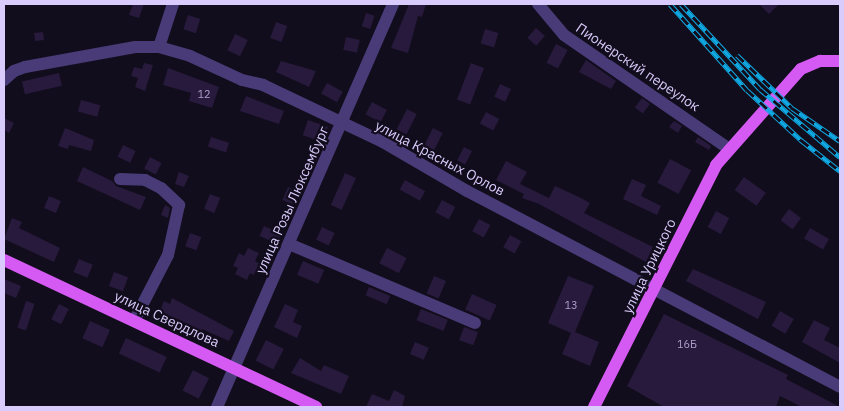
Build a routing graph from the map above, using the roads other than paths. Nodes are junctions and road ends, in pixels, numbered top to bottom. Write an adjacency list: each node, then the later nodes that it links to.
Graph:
1 (173, 4): 4 (street)
2 (393, 4): 7 (street, улица Розы Люксембург)
3 (538, 4): 8 (street, Пионерский переулок)
4 (160, 47): 6 (street, улица Красных Орлов); 7 (street, улица Красных Орлов)
5 (835, 60): 8 (main road, улица Урицкого)
6 (4, 79)
7 (341, 124): 10 (street, улица Розы Люксембург); 12 (street, улица Красных Орлов)
8 (731, 144): 12 (main road, улица Урицкого)
9 (120, 179): 13 (street)
10 (290, 244): 14 (street); 15 (street, улица Розы Люксембург)
11 (4, 260): 13 (main road, улица Свердлова)
12 (655, 291): 16 (street, улица Красных Орлов); 19 (main road, улица Урицкого)
13 (134, 321): 15 (main road, улица Свердлова)
14 (475, 323)
15 (234, 367): 17 (street, улица Розы Люксембург); 18 (main road, улица Свердлова)
16 (840, 387)
17 (217, 407)
18 (316, 407)
19 (594, 407)

